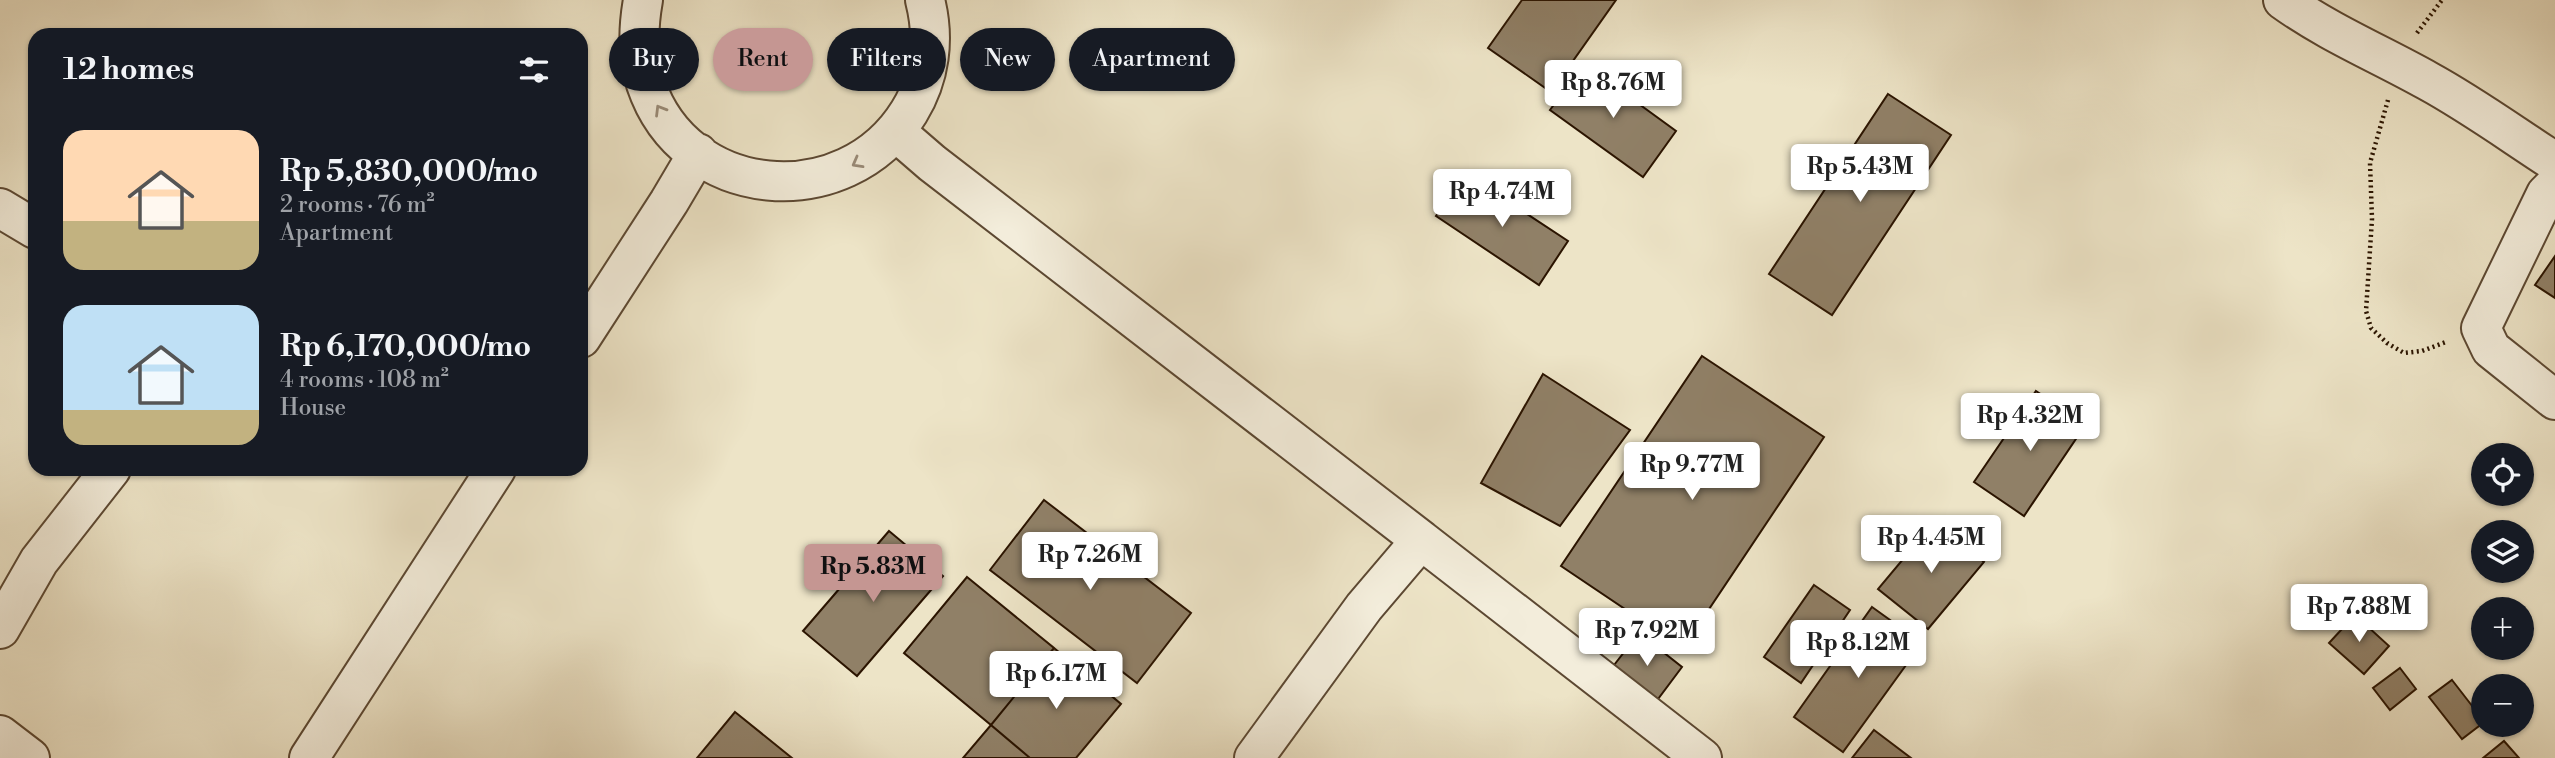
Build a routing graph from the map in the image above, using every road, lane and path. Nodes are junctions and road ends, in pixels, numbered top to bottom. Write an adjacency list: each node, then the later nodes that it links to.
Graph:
1 (643, 0): 7 (street, one-way to 1)
2 (925, 0): 6 (street)
3 (2283, 0): 5 (street)
4 (2442, 0): 5 (path)
5 (2395, 63): 8 (street); 13 (path)
6 (895, 131): 7 (street, one-way to 7); 17 (street)
7 (698, 153): 12 (street)
8 (2555, 162)
9 (2555, 185): 13 (street)
10 (0, 208): 11 (street)
11 (28, 225)
12 (588, 327)
13 (2481, 328): 14 (street)
14 (2555, 400)
15 (106, 476): 18 (street)
16 (491, 476): 21 (street)
17 (1421, 540): 22 (street); 23 (street)
18 (0, 629)
19 (0, 736): 20 (street)
20 (30, 758)
21 (309, 758)
22 (1254, 758)
23 (1702, 758)

